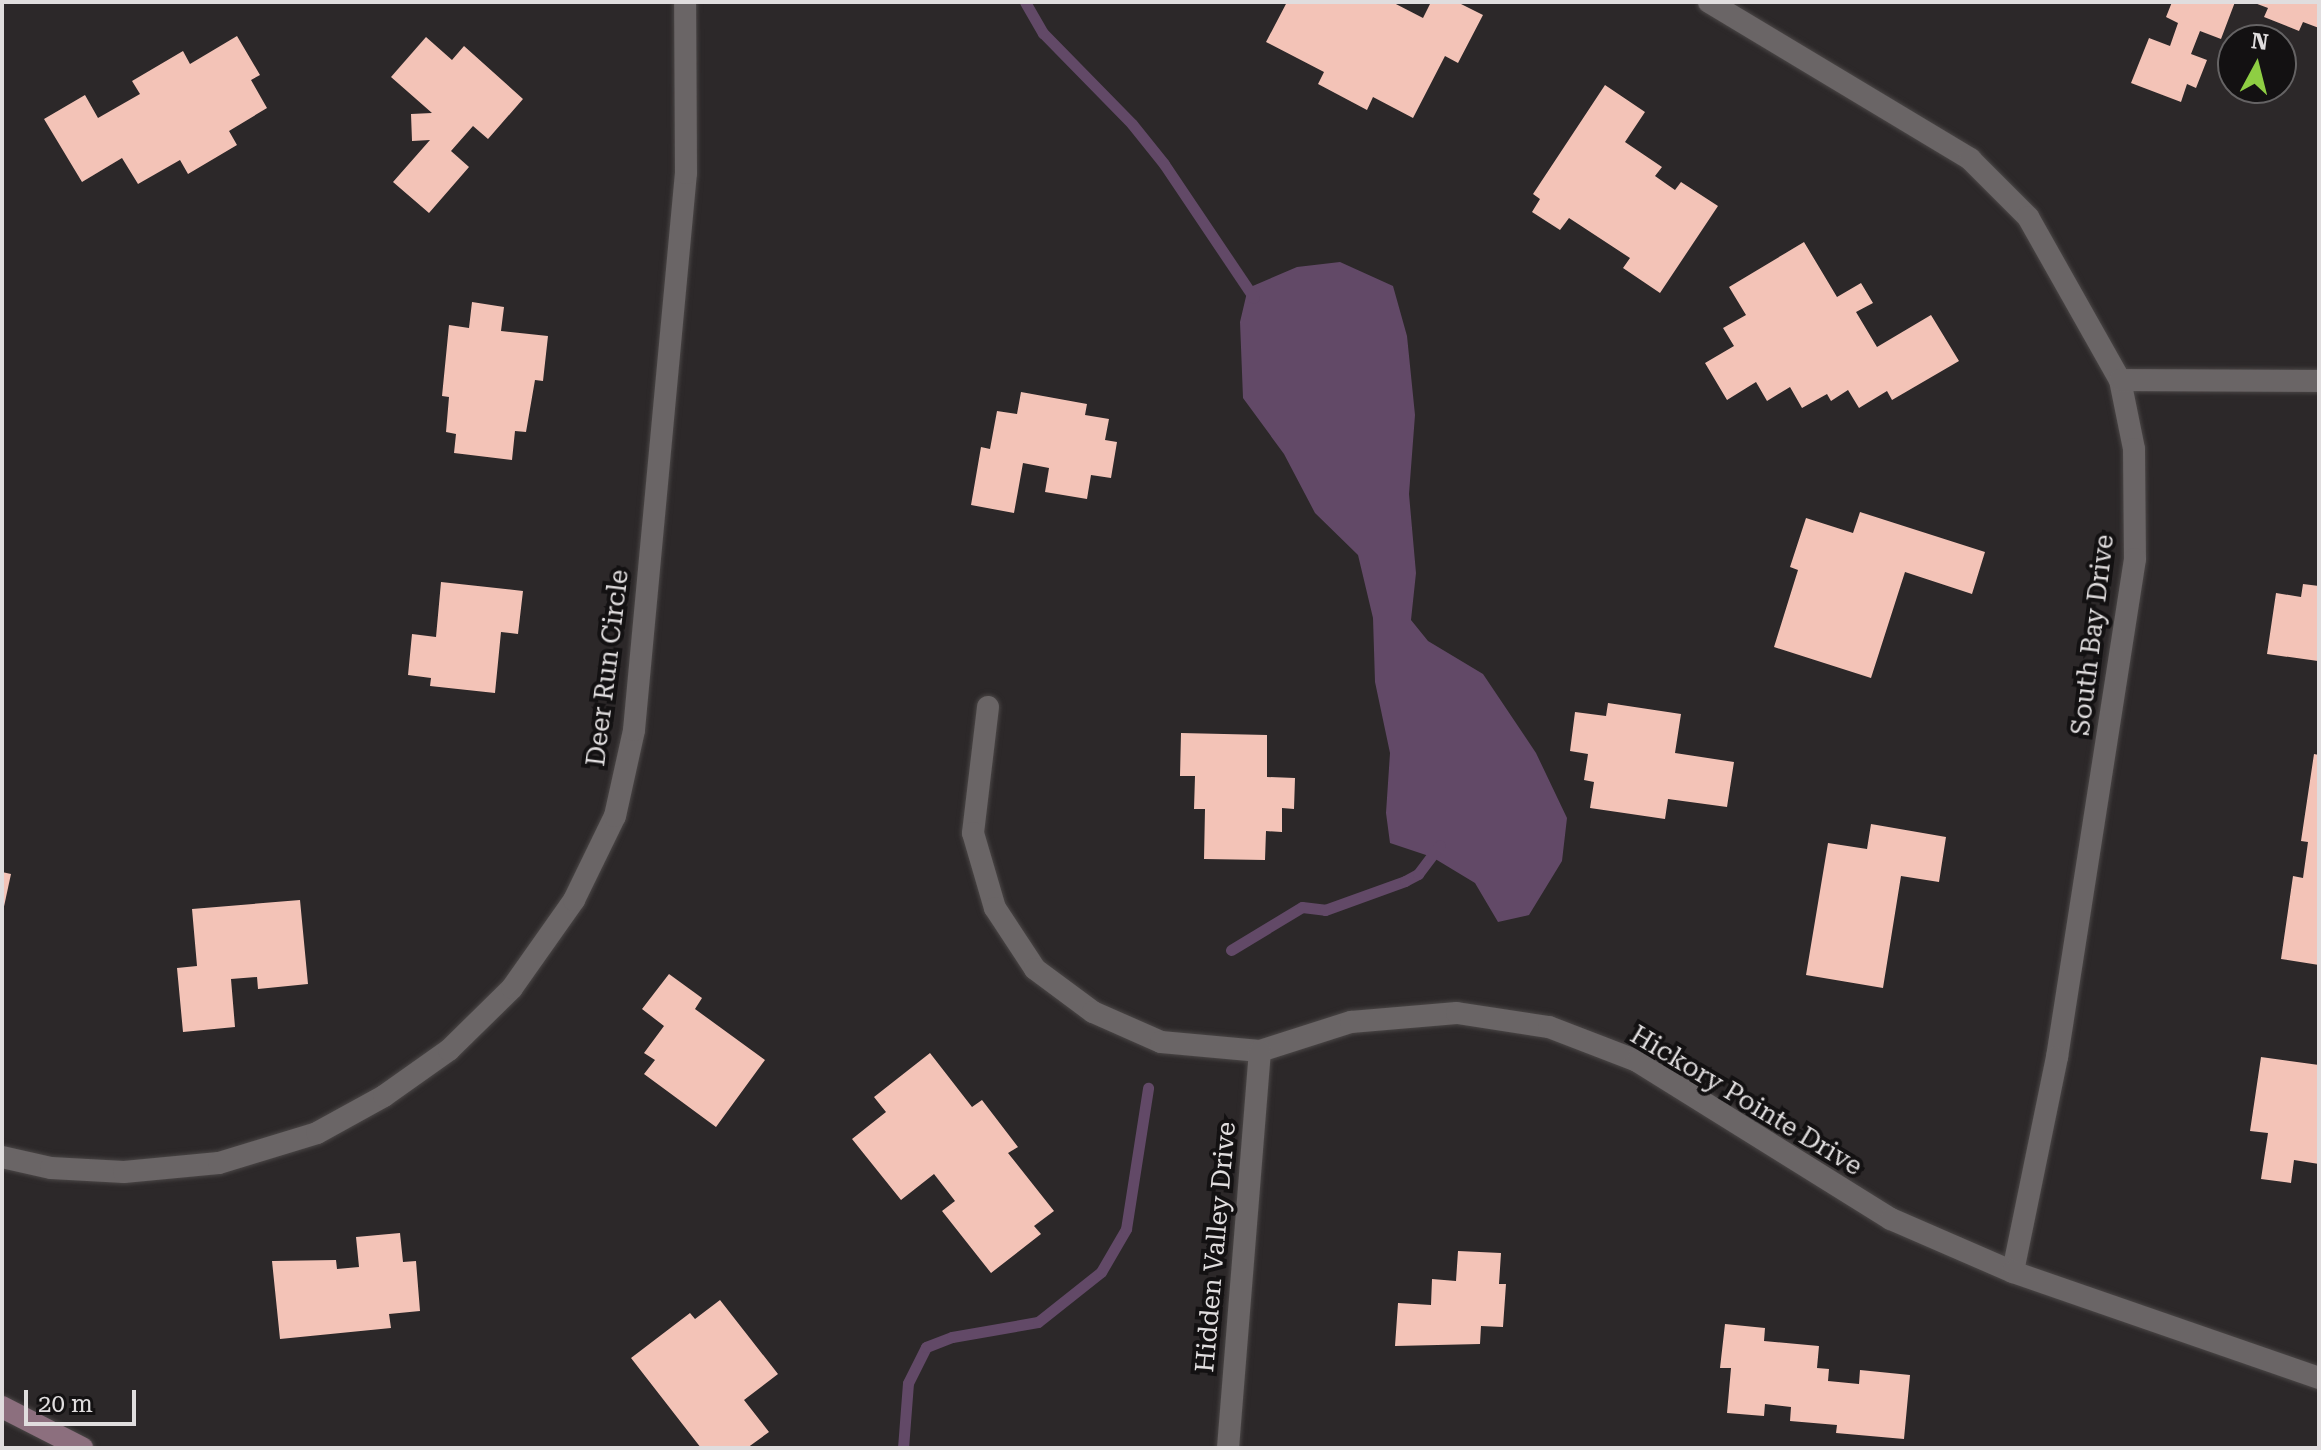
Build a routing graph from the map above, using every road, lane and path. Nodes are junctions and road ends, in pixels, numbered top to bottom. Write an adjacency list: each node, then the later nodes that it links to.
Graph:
1 (685, 2): 7 (street, Deer Run Circle)
2 (1709, 2): 3 (street, South Bay Drive)
3 (2120, 380): 4 (street); 8 (street, South Bay Drive)
4 (2319, 381)
5 (988, 707): 6 (street, Hickory Pointe Drive)
6 (1260, 1051): 8 (street, Hickory Pointe Drive); 12 (street, Hidden Valley Drive)
7 (2, 1157)
8 (2013, 1272): 9 (street, Hickory Pointe Drive)
9 (2319, 1378)
10 (2, 1407): 11 (main road)
11 (82, 1448)
12 (1228, 1448)

